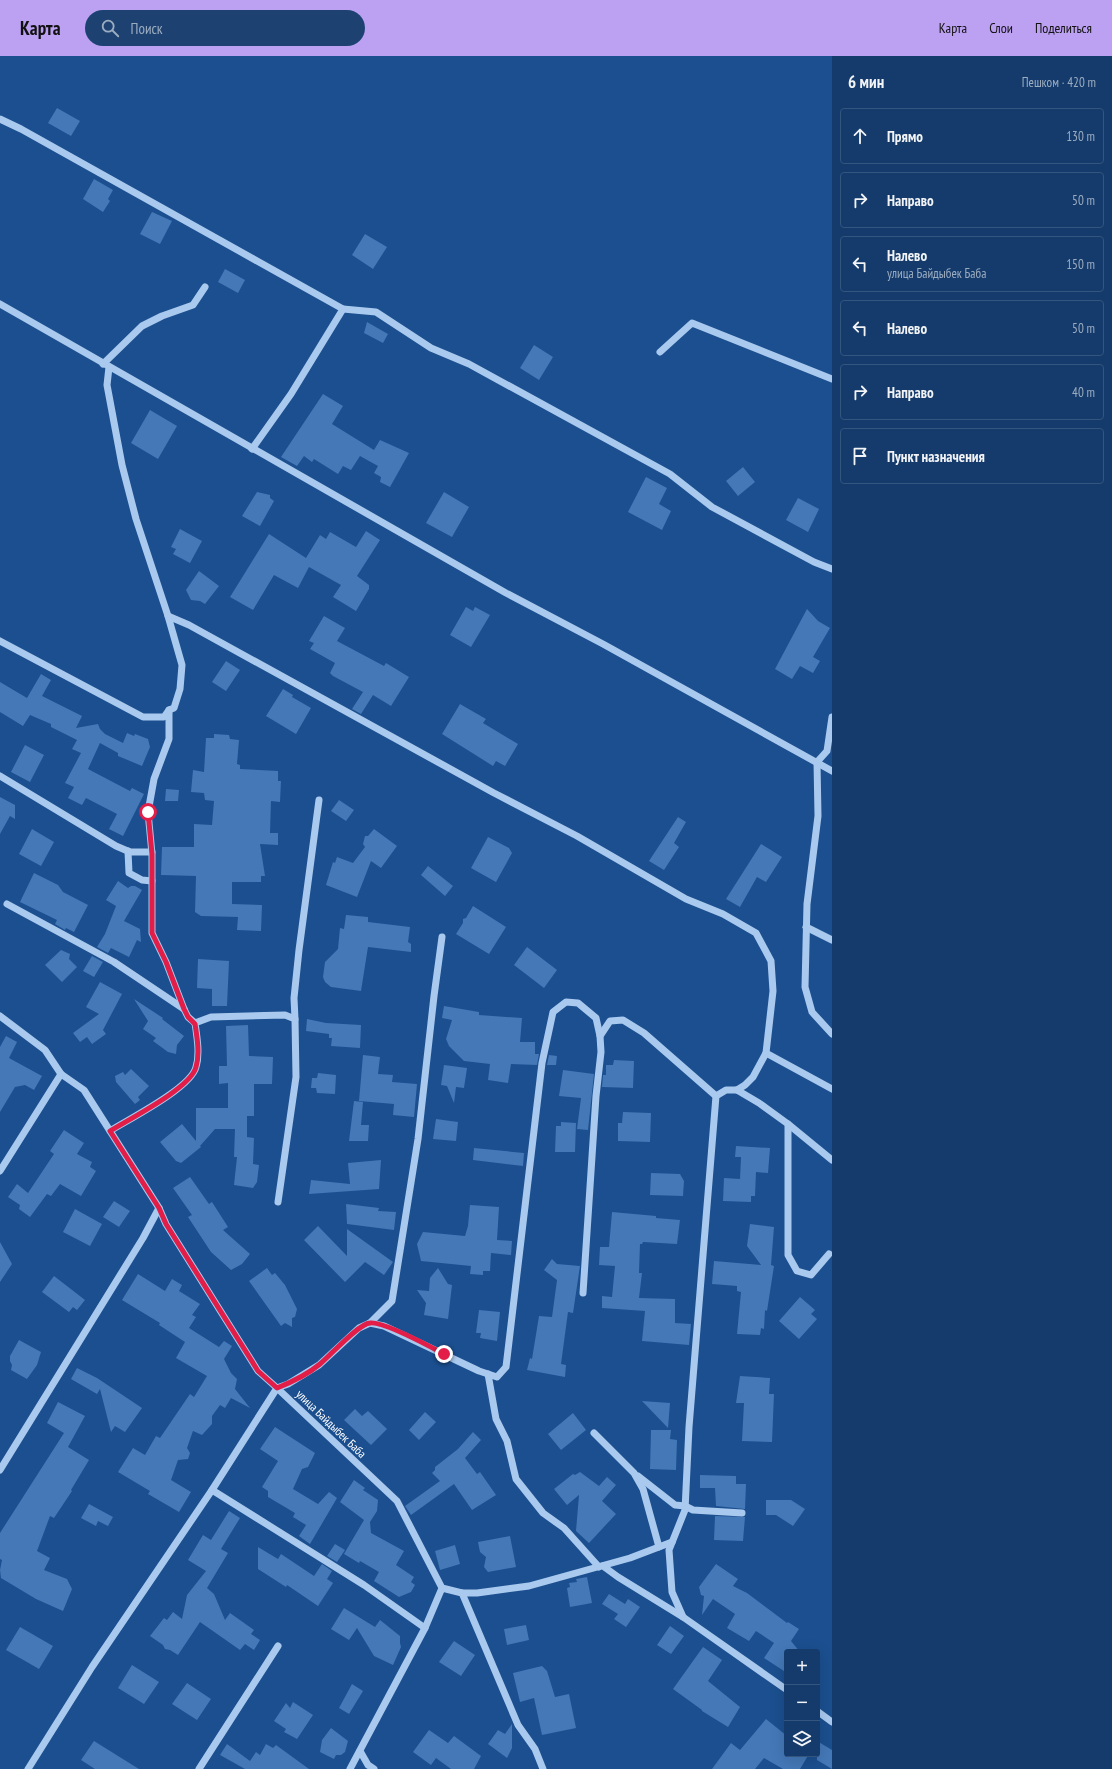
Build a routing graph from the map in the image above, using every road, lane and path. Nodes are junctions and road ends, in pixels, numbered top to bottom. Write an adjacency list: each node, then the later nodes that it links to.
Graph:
1 (0, 119): 4 (street)
2 (205, 287): 6 (street)
3 (0, 304): 6 (street)
4 (343, 309): 8 (street); 9 (street)
5 (660, 352): 7 (street)
6 (106, 365): 8 (street); 10 (street)
7 (832, 379)
8 (252, 449): 14 (street)
9 (832, 569)
10 (168, 616): 12 (street); 31 (street)
11 (0, 641): 12 (street)
12 (169, 710): 19 (street)
13 (832, 717): 14 (street)
14 (817, 762): 15 (street); 22 (street)
15 (832, 771)
16 (0, 776): 18 (street)
17 (319, 800): 27 (street)
18 (128, 851): 19 (street); 20 (street)
19 (152, 852): 20 (street)
20 (152, 881): 25 (street)
21 (7, 904): 25 (street)
22 (806, 927): 24 (street); 29 (street)
23 (442, 937): 44 (street)
24 (832, 940)
25 (184, 1009): 28 (street)
26 (0, 1016): 32 (street, улица Байдыбек Баба)
27 (295, 1019): 28 (street); 40 (street)
28 (195, 1024): 37 (street)
29 (832, 1034)
30 (600, 1036): 35 (street); 43 (street); 45 (street)
31 (766, 1053): 33 (street); 34 (street)
32 (61, 1074): 37 (street, улица Байдыбек Баба); 39 (street)
33 (832, 1088)
34 (737, 1090): 35 (street); 36 (street)
35 (716, 1096): 51 (street)
36 (788, 1124): 38 (street); 42 (street)
37 (110, 1131): 41 (street, улица Байдыбек Баба)
38 (832, 1160)
39 (0, 1171)
40 (278, 1202)
41 (159, 1208): 46 (street, улица Байдыбек Баба); 48 (street)
42 (829, 1254)
43 (583, 1293)
44 (370, 1323): 45 (street); 46 (street)
45 (488, 1374): 55 (street)
46 (277, 1388): 50 (street); 56 (street, улица Байдыбек Баба)
47 (594, 1433): 49 (street)
48 (0, 1470)
49 (634, 1473): 51 (street); 54 (street)
50 (212, 1490): 59 (street); 65 (street)
51 (685, 1506): 52 (street); 53 (street)
52 (742, 1513)
53 (672, 1542): 54 (street); 58 (street)
54 (659, 1547): 55 (street)
55 (601, 1566): 57 (street); 58 (street)
56 (442, 1588): 57 (street); 59 (street)
57 (462, 1593): 69 (street)
58 (683, 1617): 61 (street)
59 (425, 1628): 64 (street)
60 (278, 1646): 66 (street)
61 (784, 1688)
62 (820, 1713): 63 (street)
63 (832, 1722)
64 (360, 1751): 67 (street); 68 (street)
65 (28, 1769)
66 (199, 1769)
67 (350, 1769)
68 (374, 1769)
69 (543, 1769)

